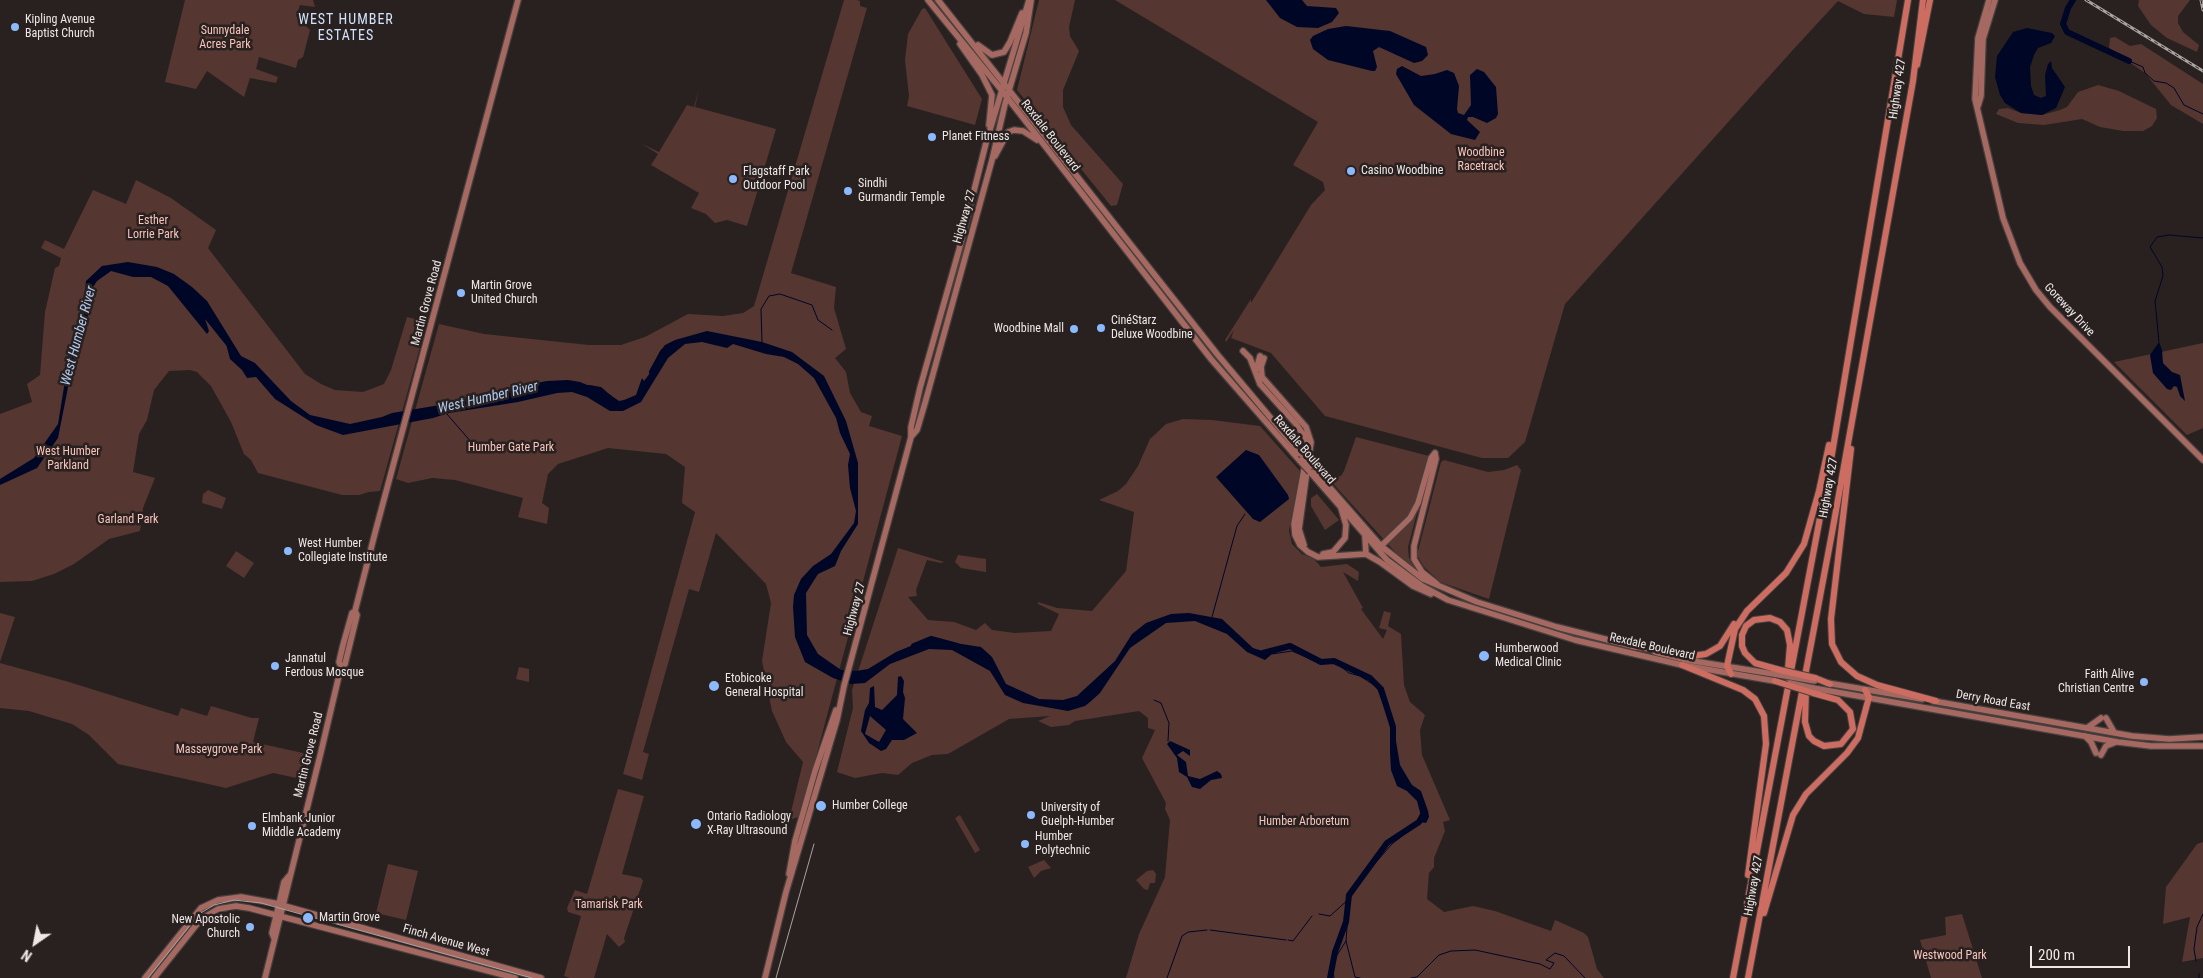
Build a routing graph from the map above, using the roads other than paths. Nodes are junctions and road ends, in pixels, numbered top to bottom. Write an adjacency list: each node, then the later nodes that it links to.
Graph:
1 (518, 0): 60 (main road, Martin Grove Road)
2 (928, 0): 11 (main road, Rexdale Boulevard)
3 (938, 0): 12 (main road, Rexdale Boulevard)
4 (1908, 0): 26 (highway, Highway 427)
5 (1923, 0): 10 (highway)
6 (1930, 0): 10 (highway)
7 (1989, 0): 17 (main road, Goreway Drive)
8 (1995, 0): 17 (main road, Goreway Drive)
9 (1029, 1): 12 (main road); 13 (main road, Highway 27); 14 (main road, Highway 27)
10 (1923, 19): 25 (highway, Highway 427)
11 (951, 29): 15 (main road, Rexdale Boulevard); 18 (main road)
12 (969, 38): 13 (main road, Rexdale Boulevard)
13 (1004, 82): 14 (main road, Rexdale Boulevard); 15 (main road, Highway 27)
14 (1009, 89): 16 (main road, Highway 27); 23 (main road, Rexdale Boulevard)
15 (1002, 91): 16 (main road, Rexdale Boulevard); 18 (main road, Highway 27)
16 (1007, 98): 19 (main road, Rexdale Boulevard); 20 (main road, Highway 27)
17 (1978, 106): 28 (main road, Goreway Drive)
18 (986, 143): 27 (main road, Highway 27)
19 (1045, 146): 20 (main road); 24 (main road, Rexdale Boulevard)
20 (992, 160): 27 (main road, Highway 27)
21 (1243, 351): 22 (main road)
22 (1256, 372): 30 (main road); 33 (main road)
23 (1251, 394): 24 (main road); 29 (main road, Rexdale Boulevard, bridge)
24 (1245, 398): 29 (main road, Rexdale Boulevard, bridge)
25 (1853, 413): 40 (highway, Highway 427); 50 (highway)
26 (1836, 423): 36 (highway); 48 (highway, Highway 427)
27 (911, 437): 49 (main road, Highway 27)
28 (2203, 460)
29 (1311, 469): 30 (main road, Rexdale Boulevard); 32 (main road, Rexdale Boulevard)
30 (1341, 508): 31 (main road, Rexdale Boulevard)
31 (1364, 535): 33 (main road); 35 (main road, Rexdale Boulevard)
32 (1381, 546): 34 (main road, Rexdale Boulevard); 34 (main road)
33 (1366, 554): 35 (main road)
34 (1444, 590): 37 (main road, Rexdale Boulevard)
35 (1448, 600): 38 (main road, Rexdale Boulevard)
36 (1747, 611): 37 (highway); 39 (highway)
37 (1633, 646): 39 (main road, Rexdale Boulevard)
38 (1682, 665): 42 (main road, Rexdale Boulevard); 62 (highway)
39 (1727, 666): 41 (main road, Rexdale Boulevard); 42 (highway)
40 (1806, 670): 45 (highway); 63 (highway, Highway 427)
41 (1780, 672): 45 (highway, bridge); 48 (highway)
42 (1731, 674): 43 (main road, Rexdale Boulevard)
43 (1776, 680): 45 (highway, bridge)
44 (1830, 684): 45 (highway); 46 (main road, Derry Road East)
45 (1814, 685): 47 (main road, Derry Road East)
46 (1865, 690): 47 (highway); 50 (main road, Derry Road East)
47 (1868, 697): 54 (main road, Derry Road East); 63 (highway)
48 (1786, 698): 62 (highway, Highway 427)
49 (841, 699): 51 (main road, Highway 27); 58 (main road, Highway 27)
50 (1936, 702): 52 (main road, Derry Road East)
51 (831, 723): 58 (main road); 59 (main road, Highway 27)
52 (2086, 728): 53 (main road, Derry Road East); 53 (main road)
53 (2116, 733): 55 (main road, Derry Road East)
54 (2083, 735): 56 (main road, Derry Road East); 56 (main road)
55 (2203, 737)
56 (2118, 742): 57 (main road, Derry Road East)
57 (2203, 746)
58 (821, 775): 59 (main road, Highway 27)
59 (786, 892): 69 (main road, Highway 27)
60 (281, 905): 61 (main road, Martin Grove Road); 64 (main road, Finch Avenue West); 68 (main road, Finch Avenue West)
61 (279, 916): 65 (main road, Finch Avenue West); 66 (main road, Martin Grove Road); 67 (main road, Finch Avenue West)
62 (1743, 921): 70 (highway, Highway 427)
63 (1753, 953): 71 (highway, Highway 427)
64 (145, 978)
65 (154, 978)
66 (265, 978)
67 (515, 978)
68 (541, 978)
69 (765, 978)
70 (1733, 978)
71 (1748, 978)

